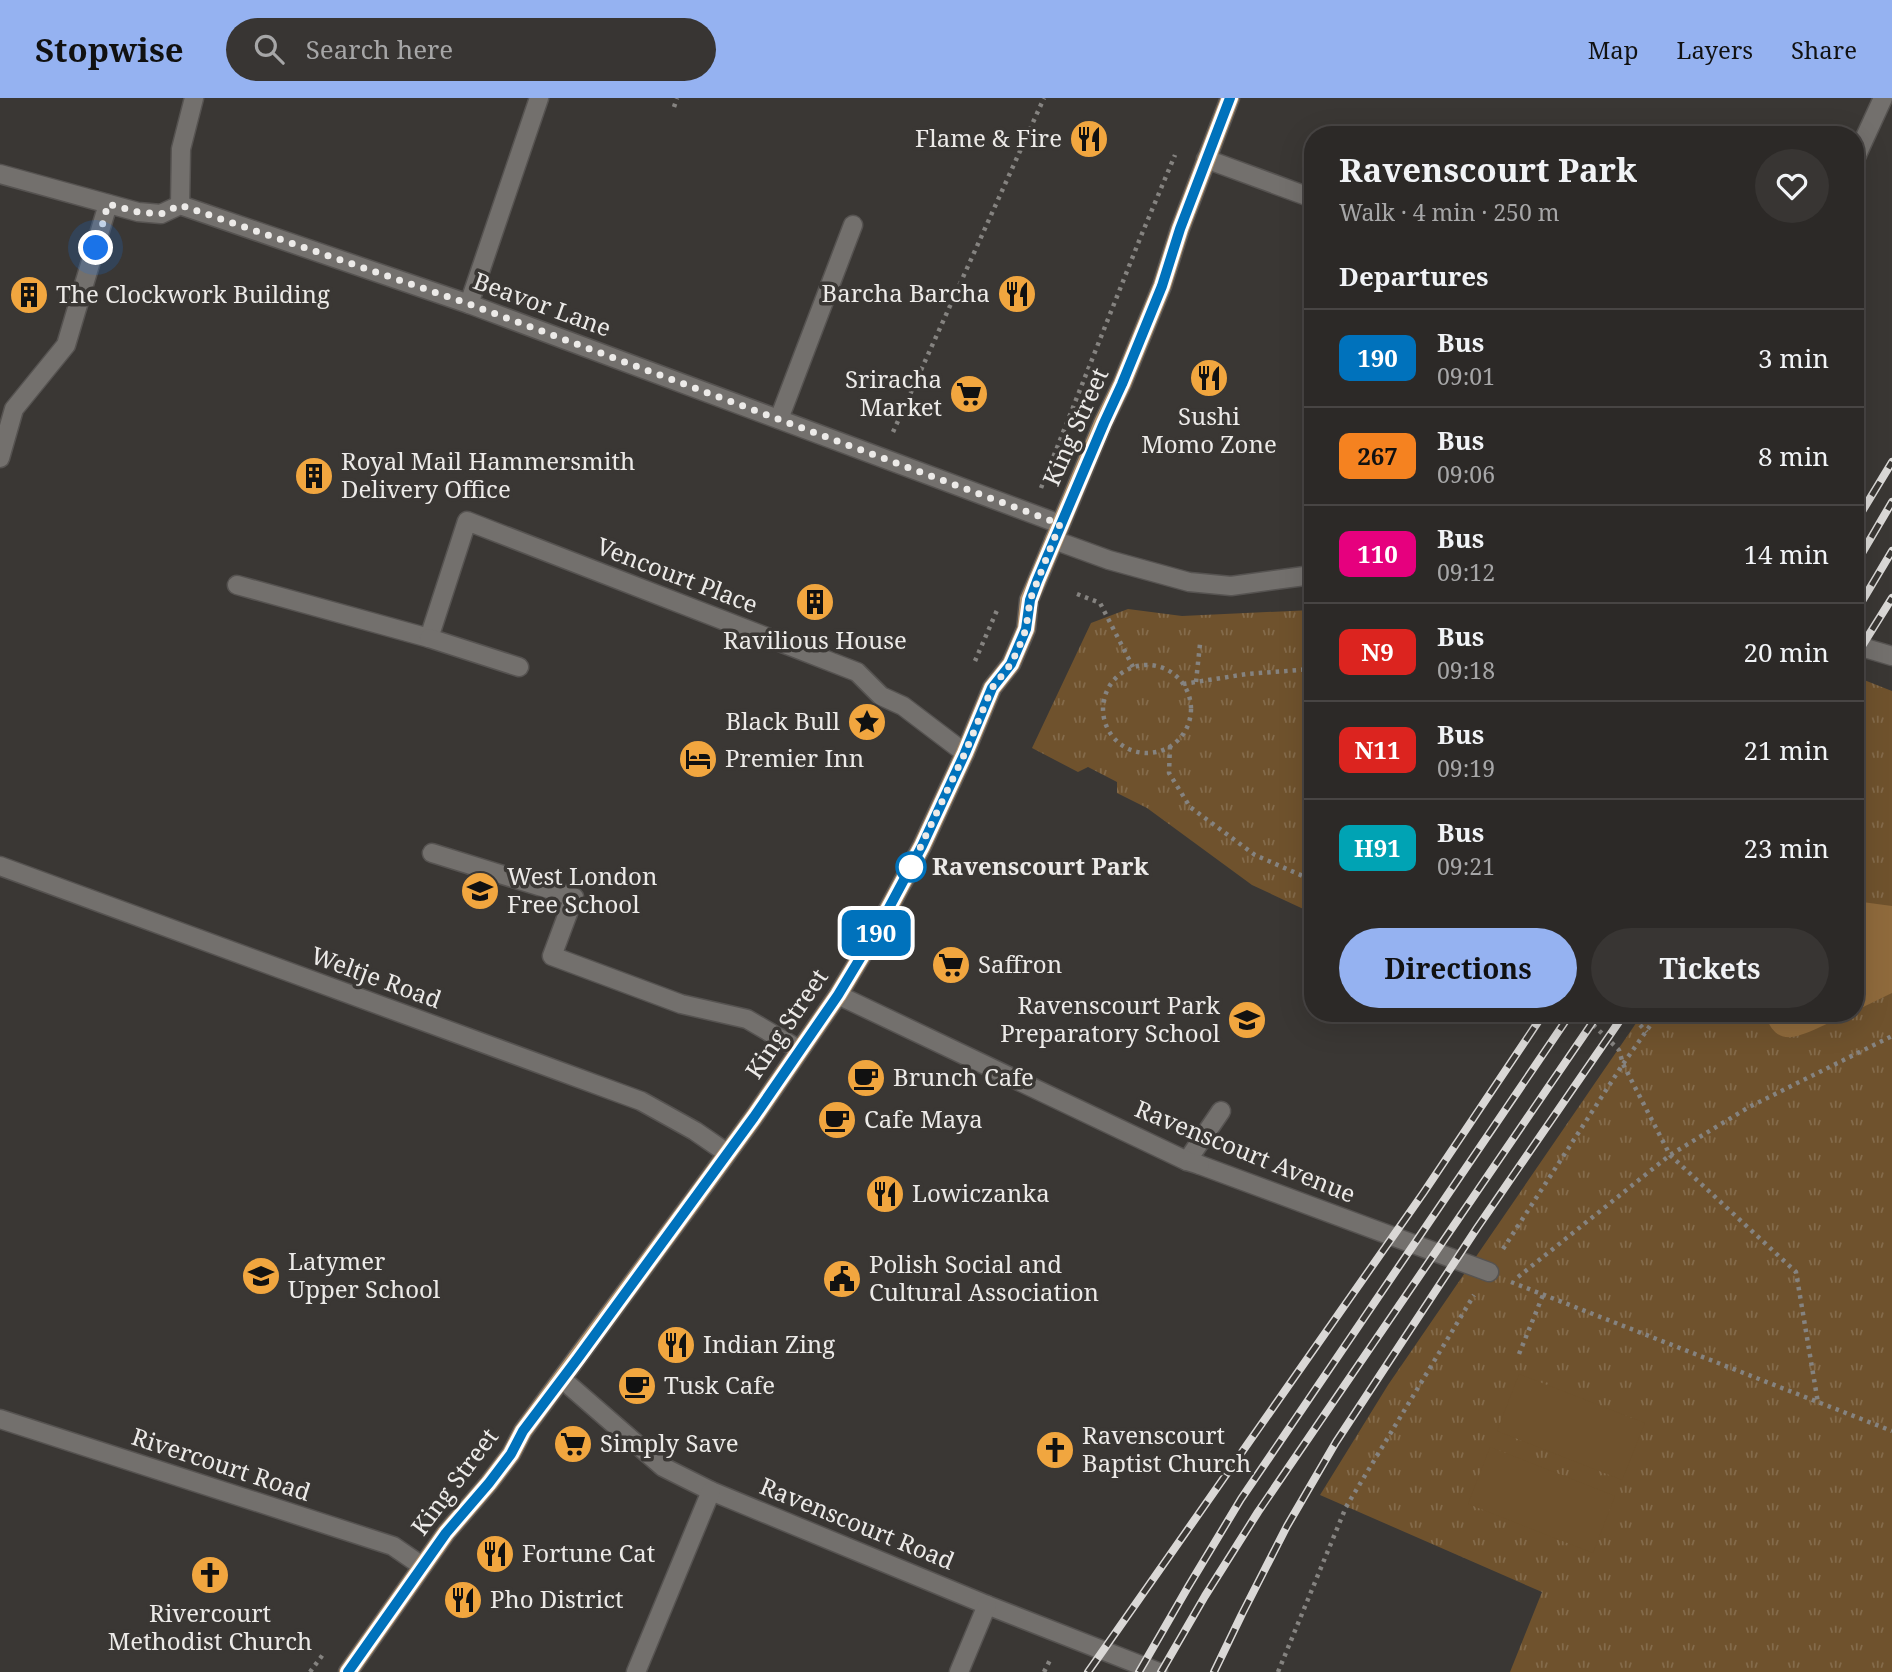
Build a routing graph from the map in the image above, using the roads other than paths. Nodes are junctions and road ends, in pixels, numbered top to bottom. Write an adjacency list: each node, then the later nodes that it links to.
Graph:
1 (194, 98): 10 (street)
2 (539, 98): 12 (street)
3 (1230, 98): 6 (main road, King Street)
4 (1883, 98): 5 (street)
5 (1864, 139)
6 (1206, 159): 8 (street); 15 (main road, King Street)
7 (0, 174): 9 (street)
8 (1304, 195)
9 (108, 204): 10 (street); 14 (street)
10 (180, 205): 12 (street, Beavor Lane)
11 (853, 225): 13 (street)
12 (469, 304): 13 (street, Beavor Lane)
13 (779, 419): 15 (street, Beavor Lane)
14 (0, 458)
15 (1057, 532): 16 (street); 22 (main road, King Street)
16 (1304, 576)
17 (237, 585): 18 (street)
18 (429, 638): 21 (street); 22 (street, Vencourt Place)
19 (1864, 647): 20 (street)
20 (1890, 652)
21 (519, 667)
22 (965, 753): 25 (main road, King Street)
23 (432, 853): 26 (street)
24 (0, 866): 28 (street, Weltje Road)
25 (838, 995): 26 (main road, King Street); 29 (street, Ravenscourt Avenue)
26 (800, 1050): 28 (main road, King Street)
27 (1221, 1111): 29 (street)
28 (727, 1153): 31 (main road, King Street)
29 (1193, 1163): 30 (street, Ravenscourt Avenue)
30 (1489, 1272)
31 (562, 1378): 33 (street, Ravenscourt Road); 34 (main road, King Street)
32 (0, 1419): 34 (street, Rivercourt Road)
33 (710, 1491): 35 (street, Ravenscourt Road); 37 (street)
34 (422, 1566): 36 (main road, King Street)
35 (988, 1605): 38 (street); 39 (street, Ravenscourt Road)
36 (348, 1672)
37 (636, 1672)
38 (959, 1672)
39 (1158, 1672)

